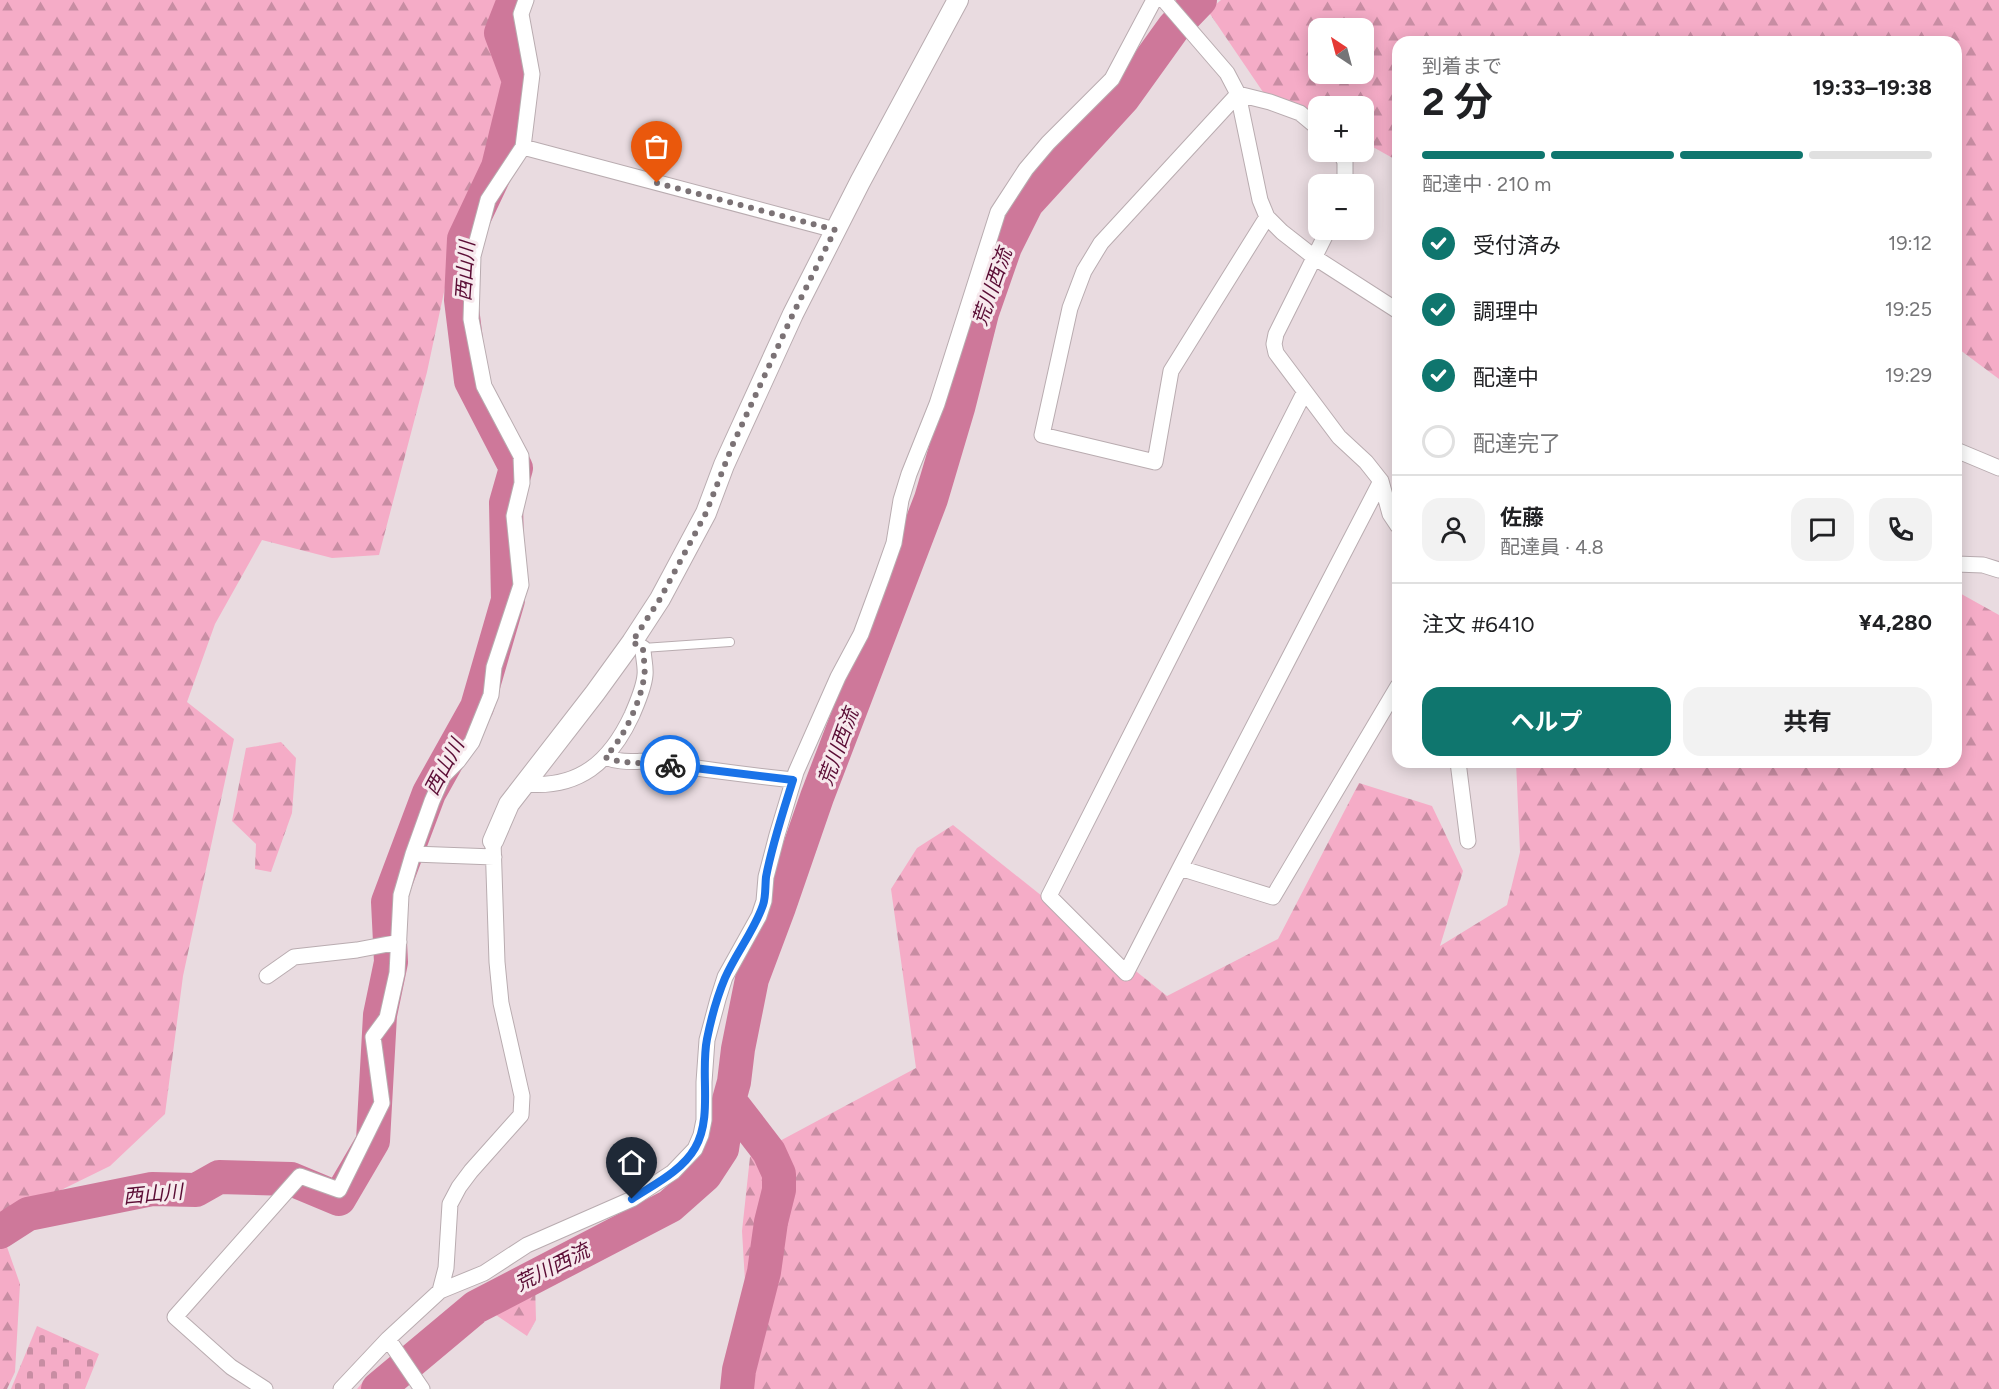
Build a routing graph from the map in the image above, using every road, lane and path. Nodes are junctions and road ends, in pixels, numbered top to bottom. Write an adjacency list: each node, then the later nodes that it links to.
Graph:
1 (526, 0): 7 (street)
2 (958, 0): 9 (street)
3 (1154, 0): 25 (street)
4 (1164, 0): 5 (street)
5 (1238, 94): 6 (street); 8 (street); 8 (street)
6 (1308, 120)
7 (523, 147): 9 (street); 29 (street)
8 (1267, 217): 11 (street)
9 (835, 230): 21 (street)
10 (1323, 240): 11 (street)
11 (1314, 257): 12 (street); 13 (street)
12 (1392, 307)
13 (1304, 393): 16 (street); 30 (street)
14 (1962, 453): 15 (street)
15 (1999, 468)
16 (1381, 481): 17 (street); 30 (street)
17 (1392, 517)
18 (1962, 564): 19 (street)
19 (1999, 570)
20 (730, 642): 21 (lane)
21 (637, 645): 23 (street); 26 (street)
22 (1392, 696): 30 (street)
23 (605, 757): 25 (street); 26 (street)
24 (1459, 768): 27 (street)
25 (793, 780): 33 (street)
26 (525, 784): 28 (street)
27 (1467, 842)
28 (494, 849): 29 (street); 33 (street)
29 (413, 854): 31 (street)
30 (1180, 868)
31 (399, 942): 32 (street); 35 (street)
32 (267, 975)
33 (440, 1291): 34 (street)
34 (391, 1344): 36 (street); 37 (street)
35 (265, 1389)
36 (341, 1389)
37 (422, 1389)

